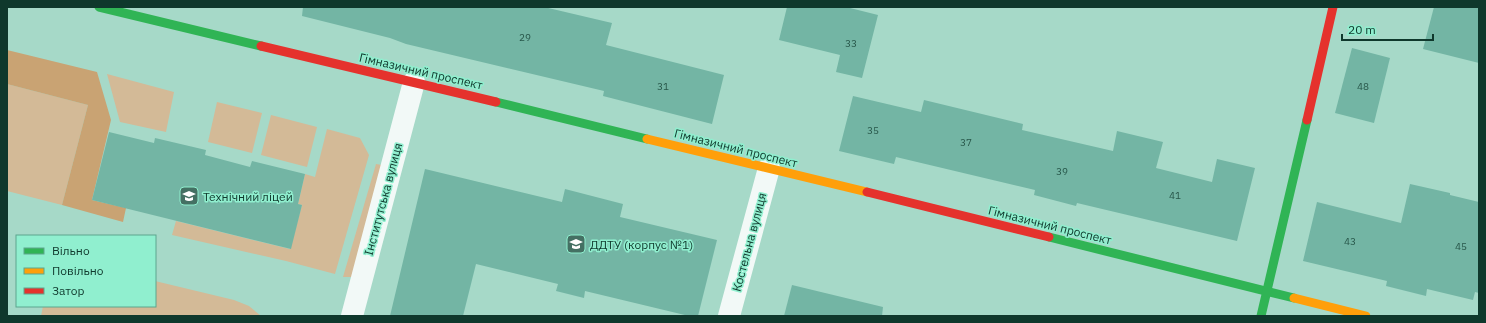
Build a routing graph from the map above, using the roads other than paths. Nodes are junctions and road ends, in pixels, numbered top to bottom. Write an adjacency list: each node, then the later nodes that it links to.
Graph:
1 (98, 7): 3 (main road, Гімназичний проспект)
2 (1333, 7): 5 (main road)
3 (414, 82): 4 (main road, Гімназичний проспект); 6 (street, Інститутська вулиця)
4 (769, 168): 5 (main road, Гімназичний проспект); 7 (street, Костельна вулиця)
5 (1267, 291): 8 (main road); 9 (main road, Гімназичний проспект)
6 (352, 316)
7 (729, 316)
8 (1261, 316)
9 (1366, 316)

